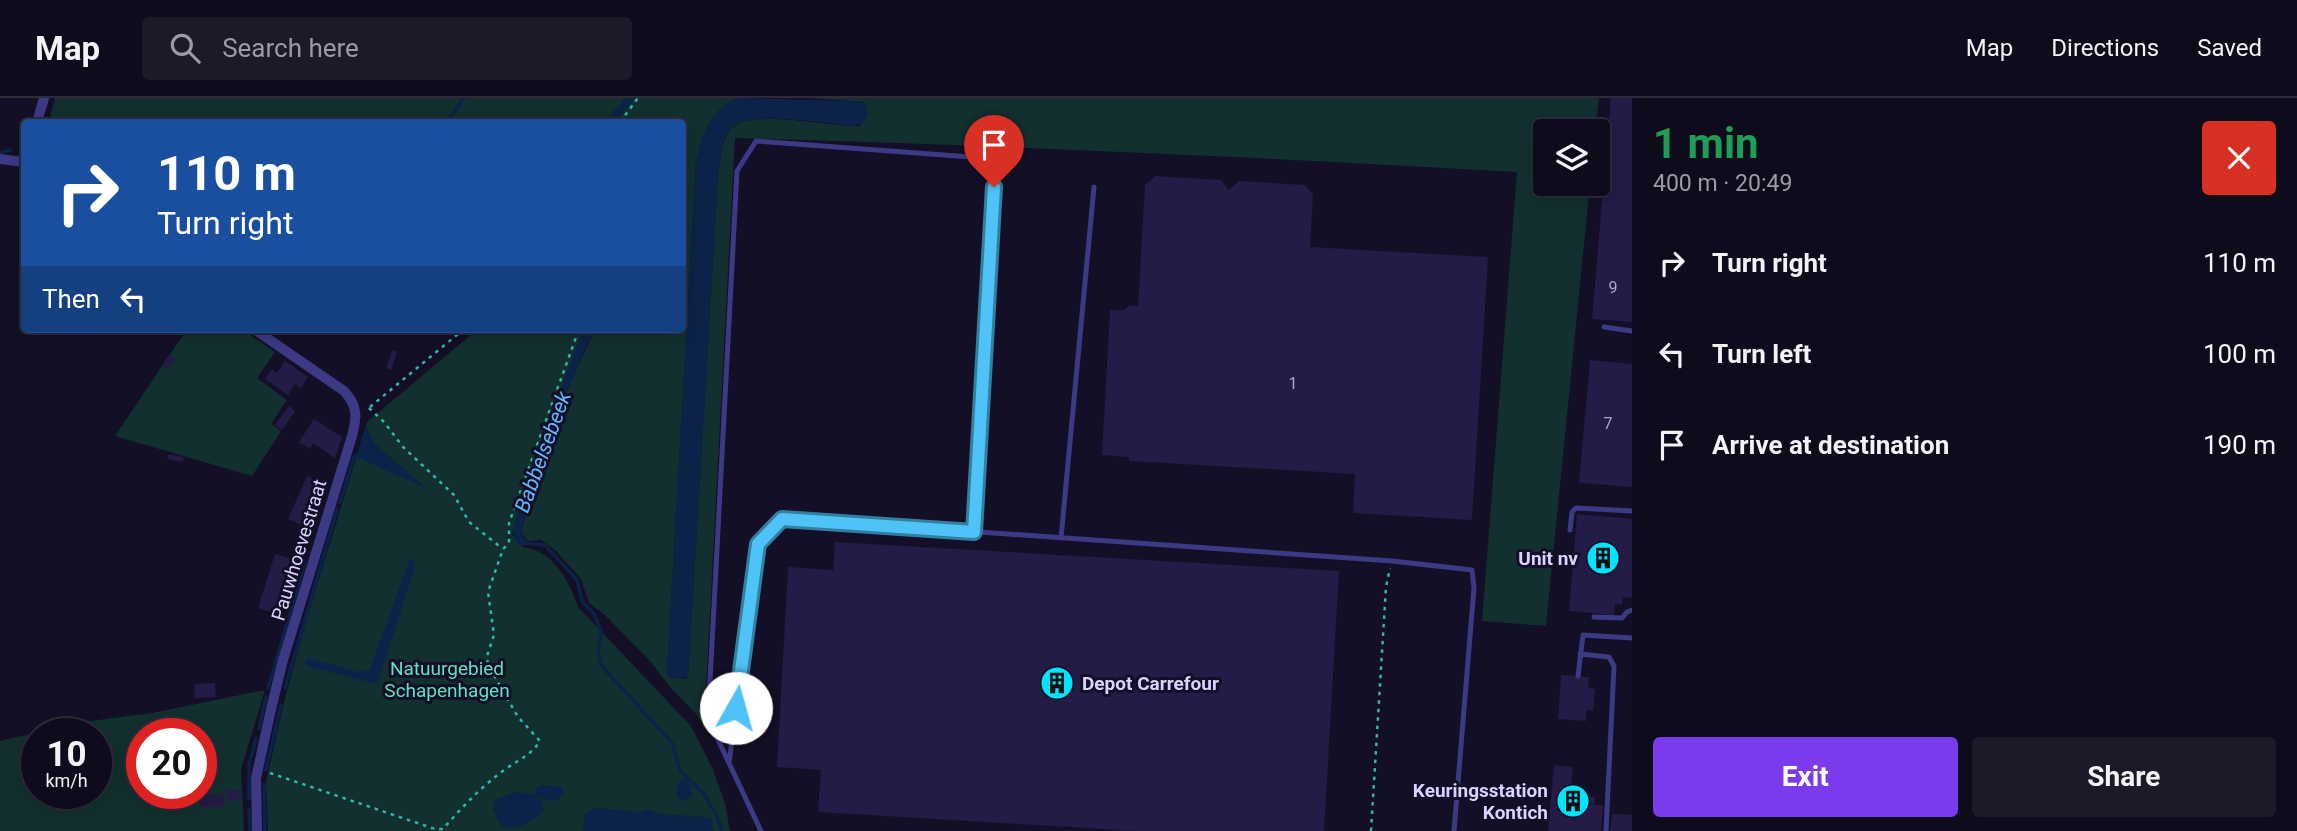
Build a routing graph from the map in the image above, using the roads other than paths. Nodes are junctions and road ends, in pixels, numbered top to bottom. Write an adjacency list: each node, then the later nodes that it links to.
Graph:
1 (44, 98): 2 (street)
2 (38, 119)
3 (0, 159): 5 (street)
4 (998, 159): 20 (lane)
5 (21, 162)
6 (994, 187): 13 (lane)
7 (1094, 187): 14 (lane)
8 (1604, 327): 9 (lane)
9 (1632, 331)
10 (260, 333): 21 (street, Pauwhoevestraat)
11 (1632, 511): 12 (lane)
12 (1570, 530)
13 (974, 532): 14 (lane); 20 (lane)
14 (1061, 538): 23 (lane)
15 (1632, 610): 16 (lane)
16 (1594, 617)
17 (1632, 638): 18 (lane)
18 (1580, 654): 19 (lane); 24 (lane)
19 (1578, 676)
20 (729, 763): 22 (lane)
21 (257, 831)
22 (761, 831)
23 (1454, 831)
24 (1606, 831)

